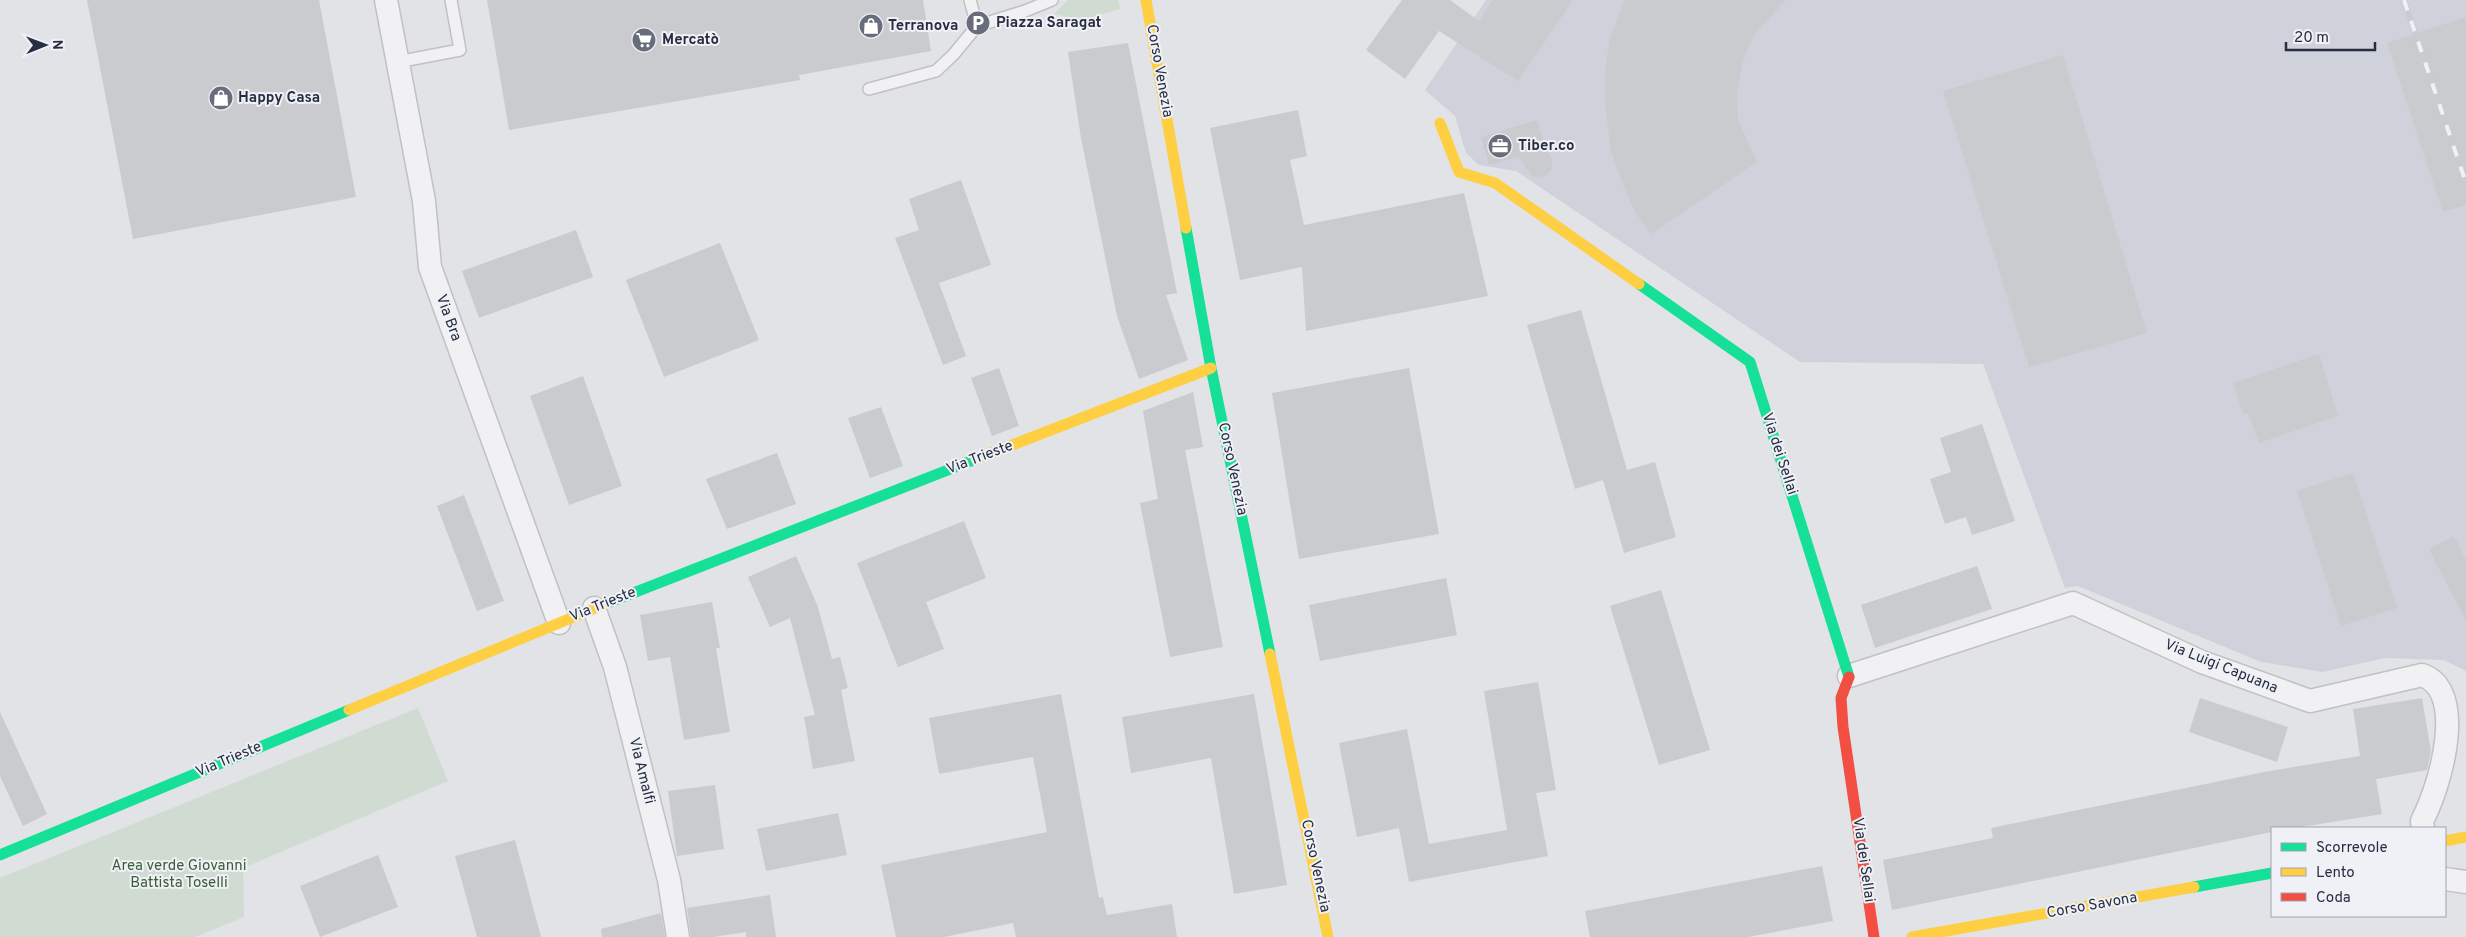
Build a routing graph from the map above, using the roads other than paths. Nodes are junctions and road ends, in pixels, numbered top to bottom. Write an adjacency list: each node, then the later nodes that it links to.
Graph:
1 (386, 0): 7 (street, Via Bra)
2 (451, 0): 7 (lane)
3 (970, 0): 6 (lane)
4 (1052, 0): 6 (lane)
5 (1146, 0): 10 (street, Corso Venezia)
6 (977, 26): 8 (lane)
7 (398, 62): 12 (street, Via Bra)
8 (869, 89)
9 (1440, 123): 13 (street, Via dei Sellai)
10 (1211, 368): 11 (street, Via Trieste); 23 (street, Corso Venezia)
11 (594, 608): 12 (street, Via Trieste); 22 (street, Via Amalfi)
12 (559, 623): 17 (street, Via Trieste)
13 (1849, 676): 14 (street, Via Luigi Capuana); 24 (street, Via dei Sellai)
14 (2423, 827)
15 (2466, 837): 16 (street)
16 (2446, 841)
17 (0, 855)
18 (2271, 874): 21 (street, Corso Savona)
19 (2446, 879): 20 (street)
20 (2466, 882)
21 (1993, 930): 25 (street, Corso Savona)
22 (678, 937)
23 (1328, 937)
24 (1874, 937)
25 (1912, 937)

